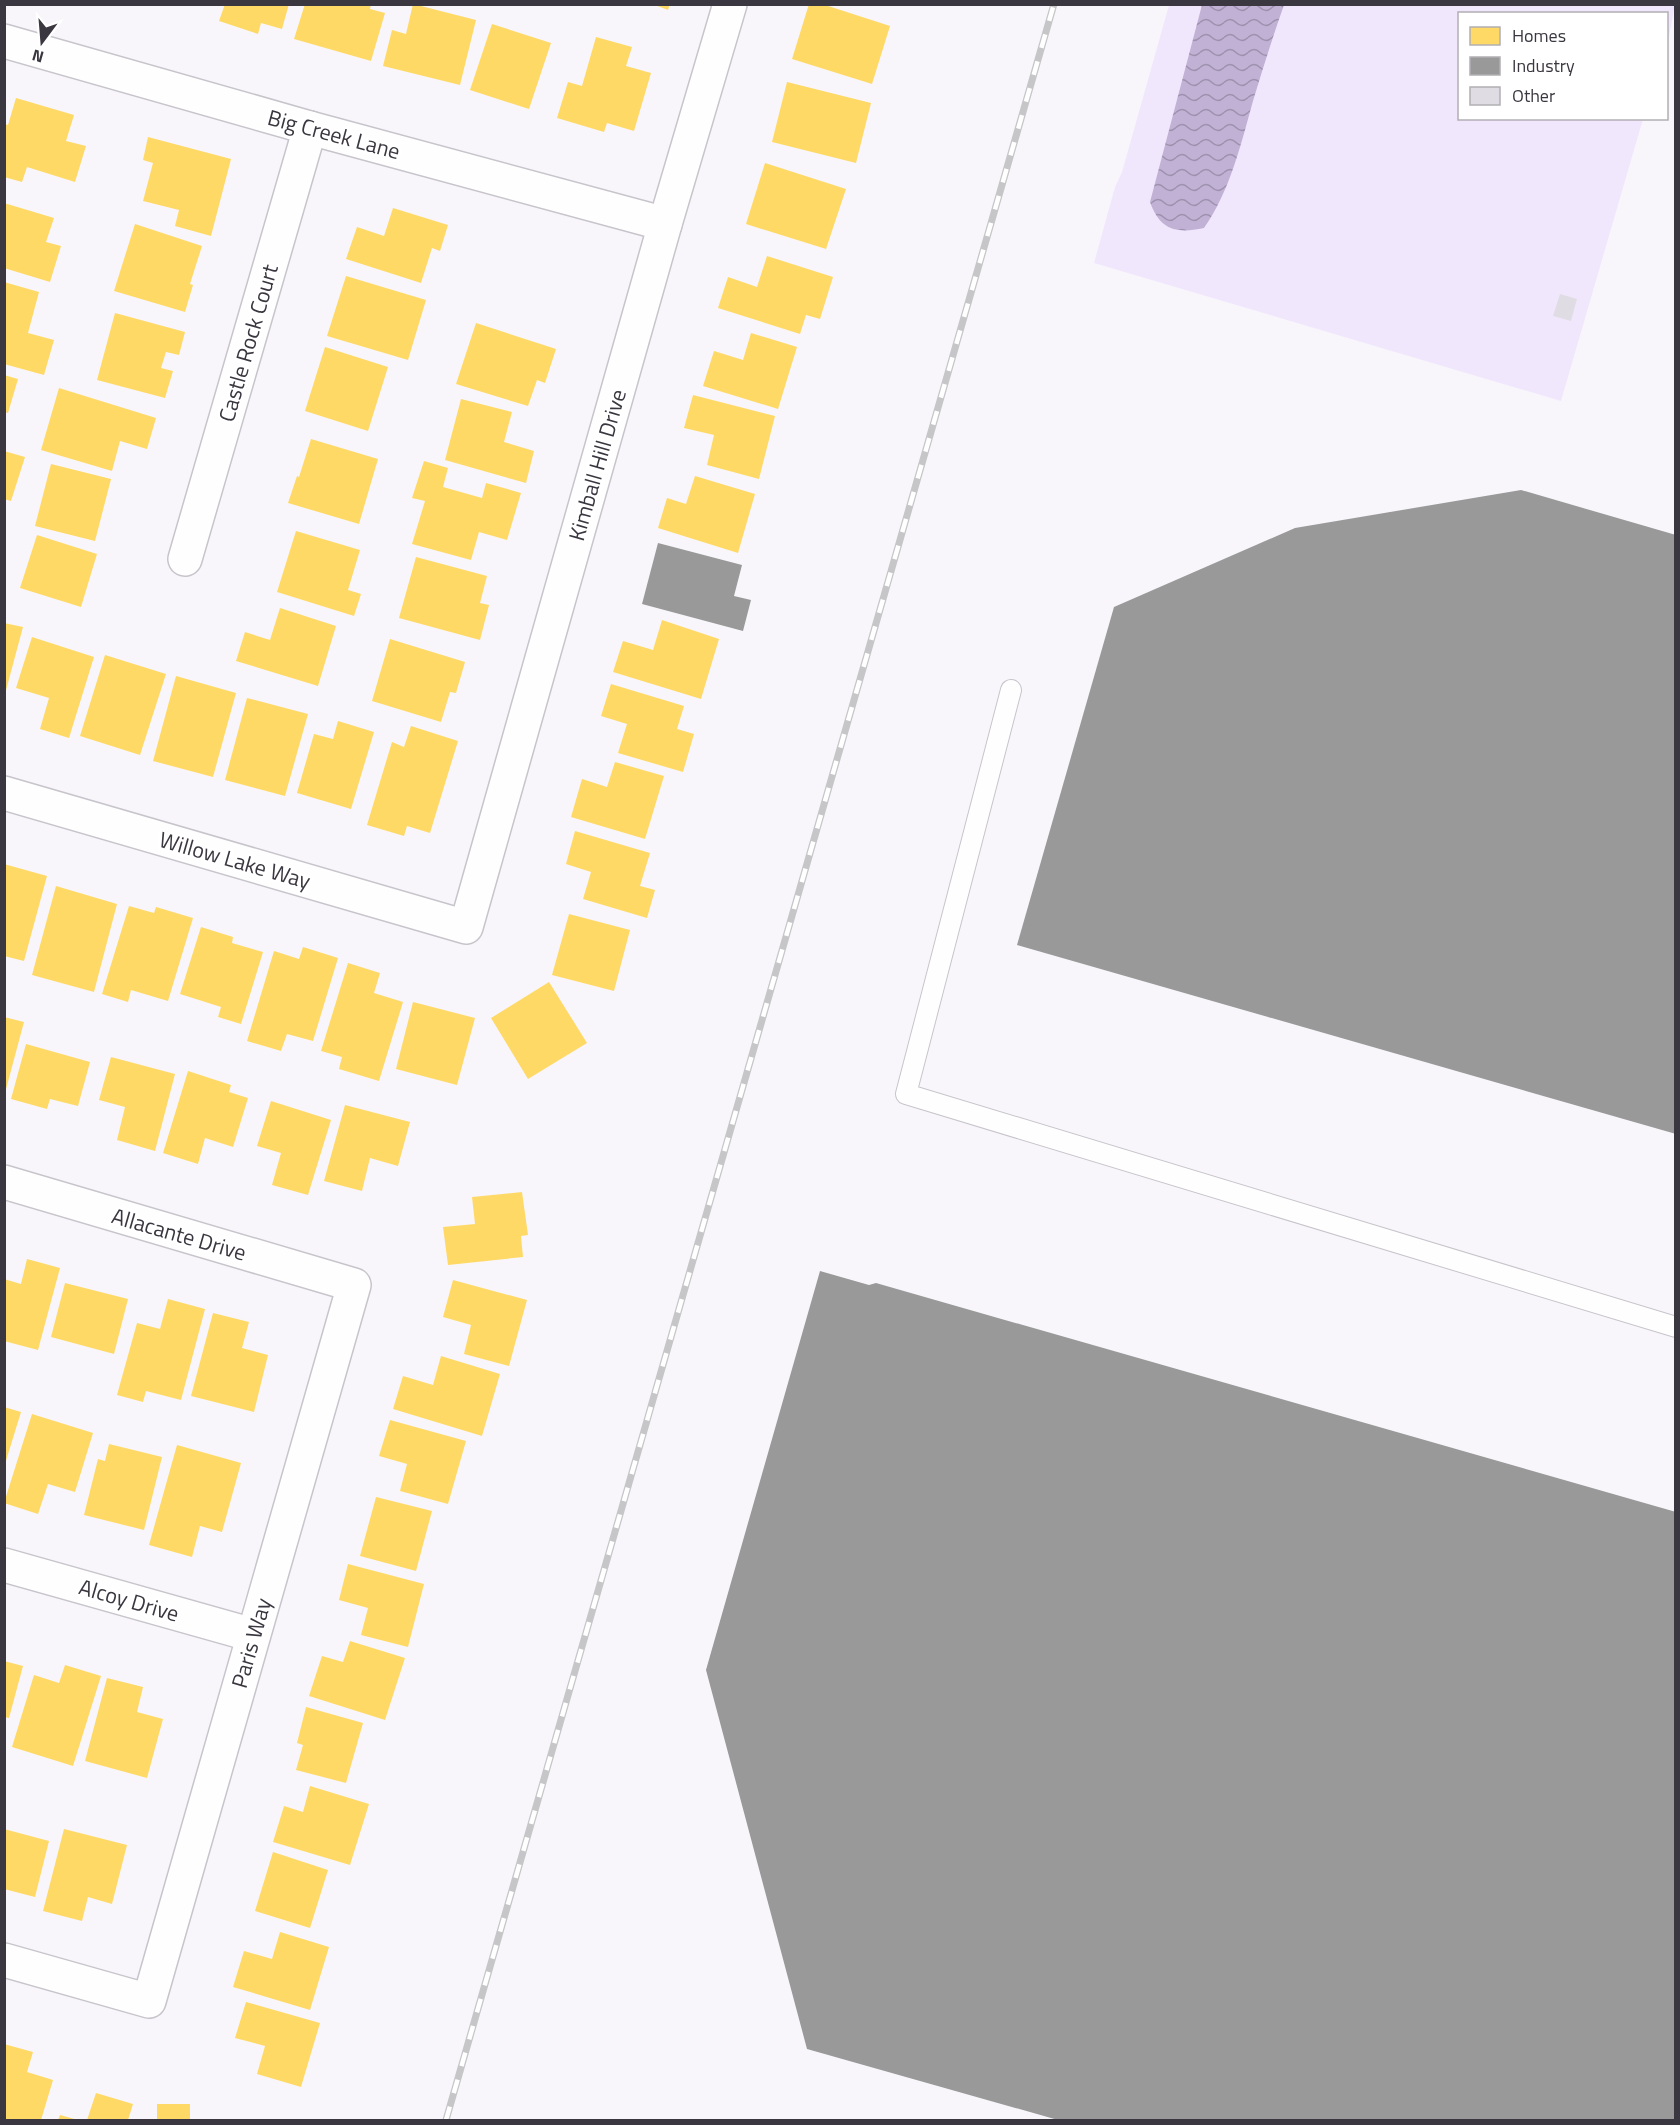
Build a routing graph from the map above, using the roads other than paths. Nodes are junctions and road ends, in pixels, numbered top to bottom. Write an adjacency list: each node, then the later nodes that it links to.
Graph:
1 (730, 4): 4 (street, Kimball Hill Drive)
2 (4, 41): 3 (street, Big Creek Lane)
3 (310, 128): 4 (street, Big Creek Lane); 5 (street, Castle Rock Court)
4 (665, 224): 8 (street, Kimball Hill Drive)
5 (185, 559)
6 (1011, 690): 11 (lane)
7 (4, 793): 8 (street, Willow Lake Way)
8 (466, 927)
9 (4, 1182): 10 (street, Allacante Drive)
10 (354, 1285): 13 (street, Paris Way)
11 (1676, 1327)
12 (4, 1565): 13 (street, Alcoy Drive)
13 (253, 1635): 14 (street, Paris Way)
14 (4, 1960)

